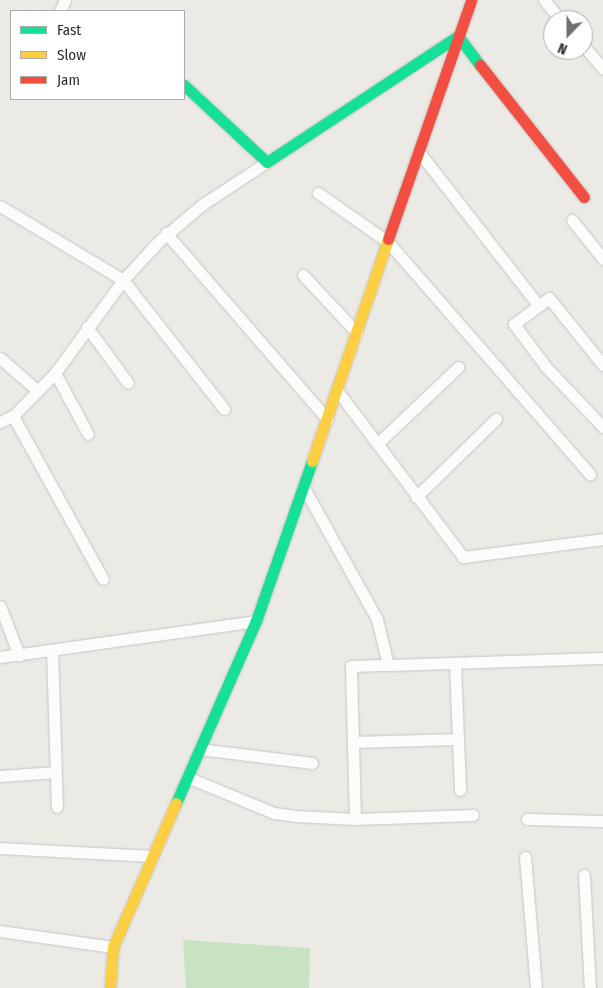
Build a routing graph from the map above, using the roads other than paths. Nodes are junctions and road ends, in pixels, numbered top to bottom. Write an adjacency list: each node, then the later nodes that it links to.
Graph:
1 (471, 0): 4 (street)
2 (544, 0): 3 (street)
3 (552, 10)
4 (458, 36): 8 (street); 9 (street); 11 (street)
5 (593, 58): 6 (street)
6 (603, 69)
7 (185, 86): 9 (street)
8 (419, 152): 15 (street); 19 (street)
9 (267, 162): 14 (street)
10 (318, 193): 15 (street)
11 (584, 197)
12 (0, 206): 18 (street)
13 (572, 220): 16 (street)
14 (166, 233): 18 (street); 32 (street)
15 (388, 242): 21 (street); 37 (street)
16 (603, 260)
17 (303, 275): 21 (street)
18 (123, 280): 20 (street); 29 (street)
19 (538, 306): 23 (street); 34 (street)
20 (88, 327): 25 (street); 26 (street)
21 (357, 333): 28 (street)
22 (0, 358): 27 (street)
23 (603, 365)
24 (458, 367): 36 (street)
25 (55, 373): 27 (street); 35 (street)
26 (128, 383)
27 (38, 391): 30 (street)
28 (339, 393): 32 (street); 36 (street)
29 (224, 409)
30 (13, 416): 33 (street); 41 (street)
31 (496, 419): 39 (street)
32 (328, 420): 38 (street)
33 (0, 422)
34 (603, 427)
35 (88, 434)
36 (378, 444): 39 (street)
37 (590, 474)
38 (304, 488): 43 (street); 49 (street)
39 (416, 496): 40 (street)
40 (603, 539)
41 (103, 579)
42 (0, 606): 45 (street)
43 (256, 621): 44 (street); 52 (street)
44 (52, 650): 45 (street); 54 (street)
45 (19, 655): 46 (street)
46 (0, 657)
47 (603, 658): 48 (street)
48 (455, 664): 49 (street); 50 (street)
49 (388, 665): 51 (street)
50 (458, 739): 51 (street); 57 (street)
51 (353, 742): 60 (street)
52 (200, 749): 53 (street); 56 (street)
53 (312, 763)
54 (56, 772): 55 (street); 58 (street)
55 (0, 776)
56 (187, 777): 60 (street); 64 (street)
57 (460, 790)
58 (57, 806)
59 (473, 815): 60 (street)
60 (355, 819)
61 (527, 819): 62 (street)
62 (603, 821)
63 (0, 848): 64 (street)
64 (152, 856): 68 (street)
65 (525, 857): 70 (street)
66 (584, 875): 71 (street)
67 (0, 931): 68 (street)
68 (113, 947): 69 (street)
69 (110, 988)
70 (536, 988)
71 (590, 988)

